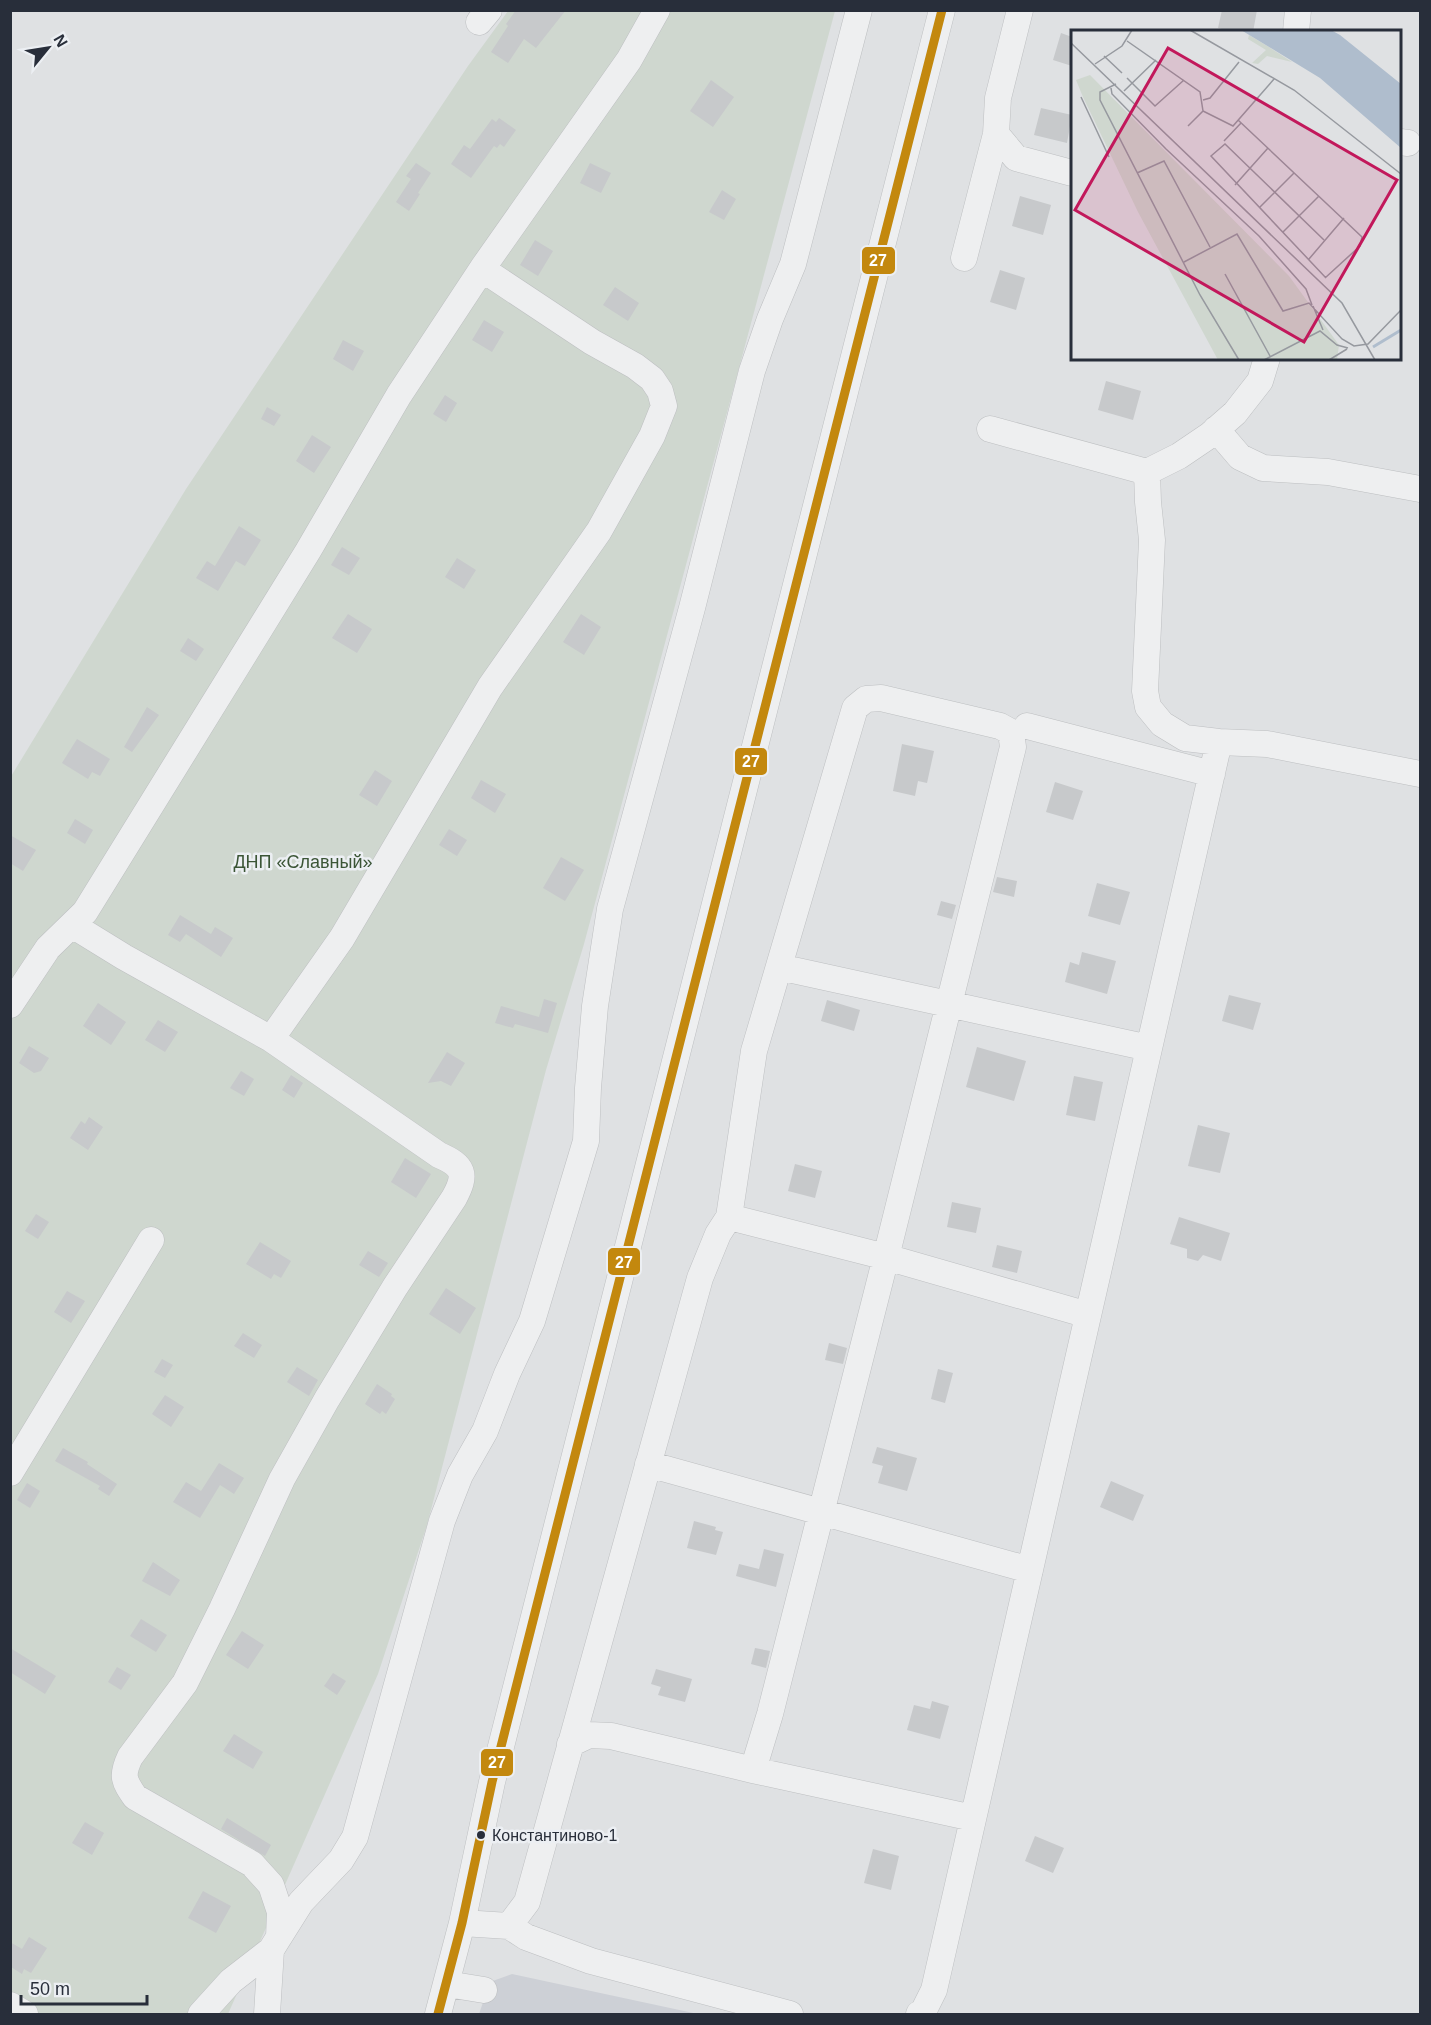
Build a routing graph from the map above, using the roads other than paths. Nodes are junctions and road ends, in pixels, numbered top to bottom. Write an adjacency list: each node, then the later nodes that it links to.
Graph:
1 (657, 10): 10 (street)
2 (859, 10): 39 (street)
3 (942, 10): 37 (street)
4 (1020, 10): 7 (street)
5 (1298, 10): 6 (street)
6 (1296, 30)
7 (996, 134): 8 (street); 9 (street)
8 (1071, 174)
9 (964, 258)
10 (482, 269): 20 (street); 24 (street)
11 (1266, 360): 13 (street)
12 (990, 429): 14 (street)
13 (1216, 429): 14 (street); 15 (street)
14 (1147, 472): 17 (street)
15 (1420, 489)
16 (1027, 726): 18 (street)
17 (1219, 742): 18 (street); 19 (street)
18 (1212, 774): 25 (street)
19 (1420, 774)
20 (72, 925): 23 (street); 24 (street)
21 (778, 967): 22 (street); 22 (street); 26 (street)
22 (948, 1004): 25 (street); 28 (street)
23 (10, 1005)
24 (271, 1039): 39 (street)
25 (1149, 1048): 29 (street)
26 (729, 1217): 28 (street); 30 (street)
27 (151, 1240): 31 (street)
28 (886, 1257): 29 (street); 32 (street)
29 (1088, 1315): 33 (street)
30 (648, 1464): 32 (street); 34 (street)
31 (10, 1473)
32 (821, 1511): 33 (street); 35 (street)
33 (1030, 1570): 36 (street)
34 (570, 1744): 35 (street); 38 (street)
35 (753, 1770): 36 (street)
36 (973, 1818): 48 (street)
37 (462, 1923): 38 (street); 40 (street)
38 (509, 1926): 47 (street)
39 (275, 1944): 44 (street); 45 (street)
40 (447, 1984): 41 (street); 46 (street)
41 (484, 1990)
42 (10, 2006): 43 (street)
43 (25, 2014)
44 (201, 2014)
45 (267, 2014)
46 (438, 2014)
47 (789, 2014)
48 (919, 2014)

